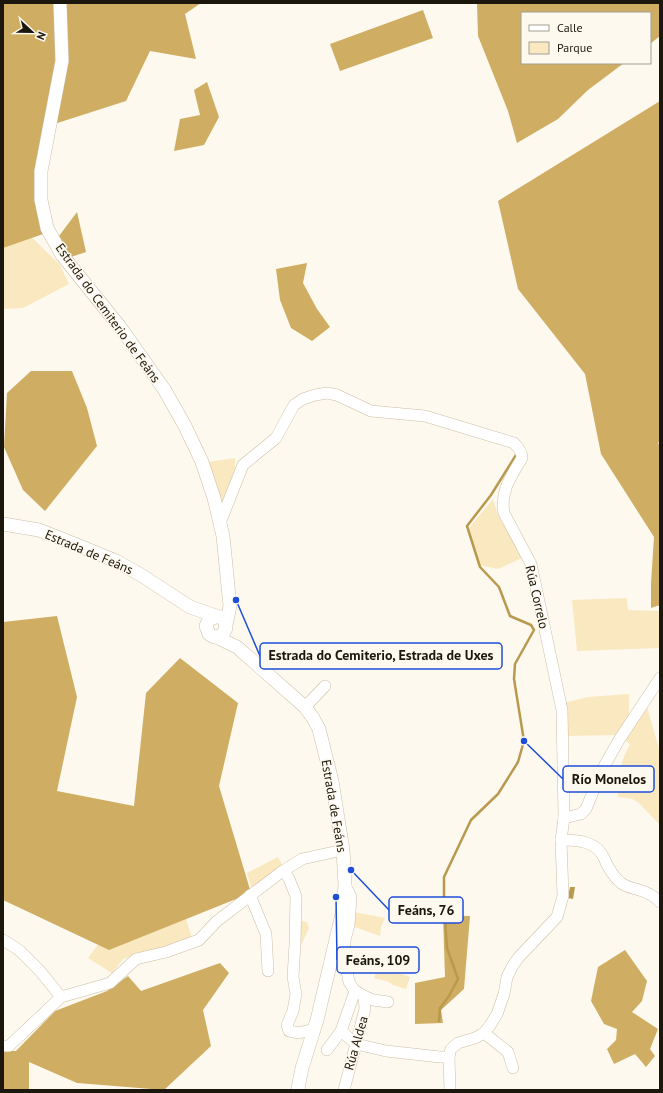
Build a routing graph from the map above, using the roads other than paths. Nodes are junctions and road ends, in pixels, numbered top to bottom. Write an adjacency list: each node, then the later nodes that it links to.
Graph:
1 (60, 3): 2 (street, Estrada do Cemiterio de Feáns)
2 (220, 523): 5 (street, Estrada do Cemiterio de Feáns); 12 (street, Rúa Correlo)
3 (3, 524): 4 (street, Estrada de Feáns)
4 (190, 607): 5 (street, Estrada de Feáns); 6 (street, Estrada de Feáns)
5 (222, 622): 6 (street); 7 (street); 8 (street, Estrada de Feáns)
6 (206, 629): 7 (street, Estrada de Feáns)
7 (216, 637): 8 (street, Estrada de Feáns)
8 (237, 647): 11 (street, Estrada de Feáns)
9 (660, 678): 12 (street)
10 (325, 686): 11 (street)
11 (305, 707): 14 (street, Estrada de Feáns)
12 (564, 818): 13 (street, Rúa Correlo)
13 (561, 840): 18 (street); 26 (street, Rúa Correlo)
14 (343, 850): 15 (street); 16 (street, Estrada de Feáns)
15 (284, 871): 17 (street); 24 (street)
16 (345, 886): 21 (street); 24 (street, Estrada de Feáns)
17 (250, 896): 20 (street); 22 (street)
18 (660, 902)
19 (3, 940): 22 (street)
20 (268, 971)
21 (360, 994): 23 (street); 25 (street); 27 (street, Rúa Aldea)
22 (61, 998): 28 (street)
23 (388, 1002)
24 (314, 1029): 32 (street, Estrada de Feáns)
25 (341, 1031): 27 (street); 29 (street)
26 (484, 1032): 30 (street, Rúa Correlo); 31 (street)
27 (356, 1044): 30 (street); 33 (street, Rúa Aldea)
28 (3, 1046)
29 (327, 1050)
30 (449, 1057): 34 (street)
31 (513, 1068)
32 (298, 1089)
33 (344, 1090)
34 (450, 1090)

